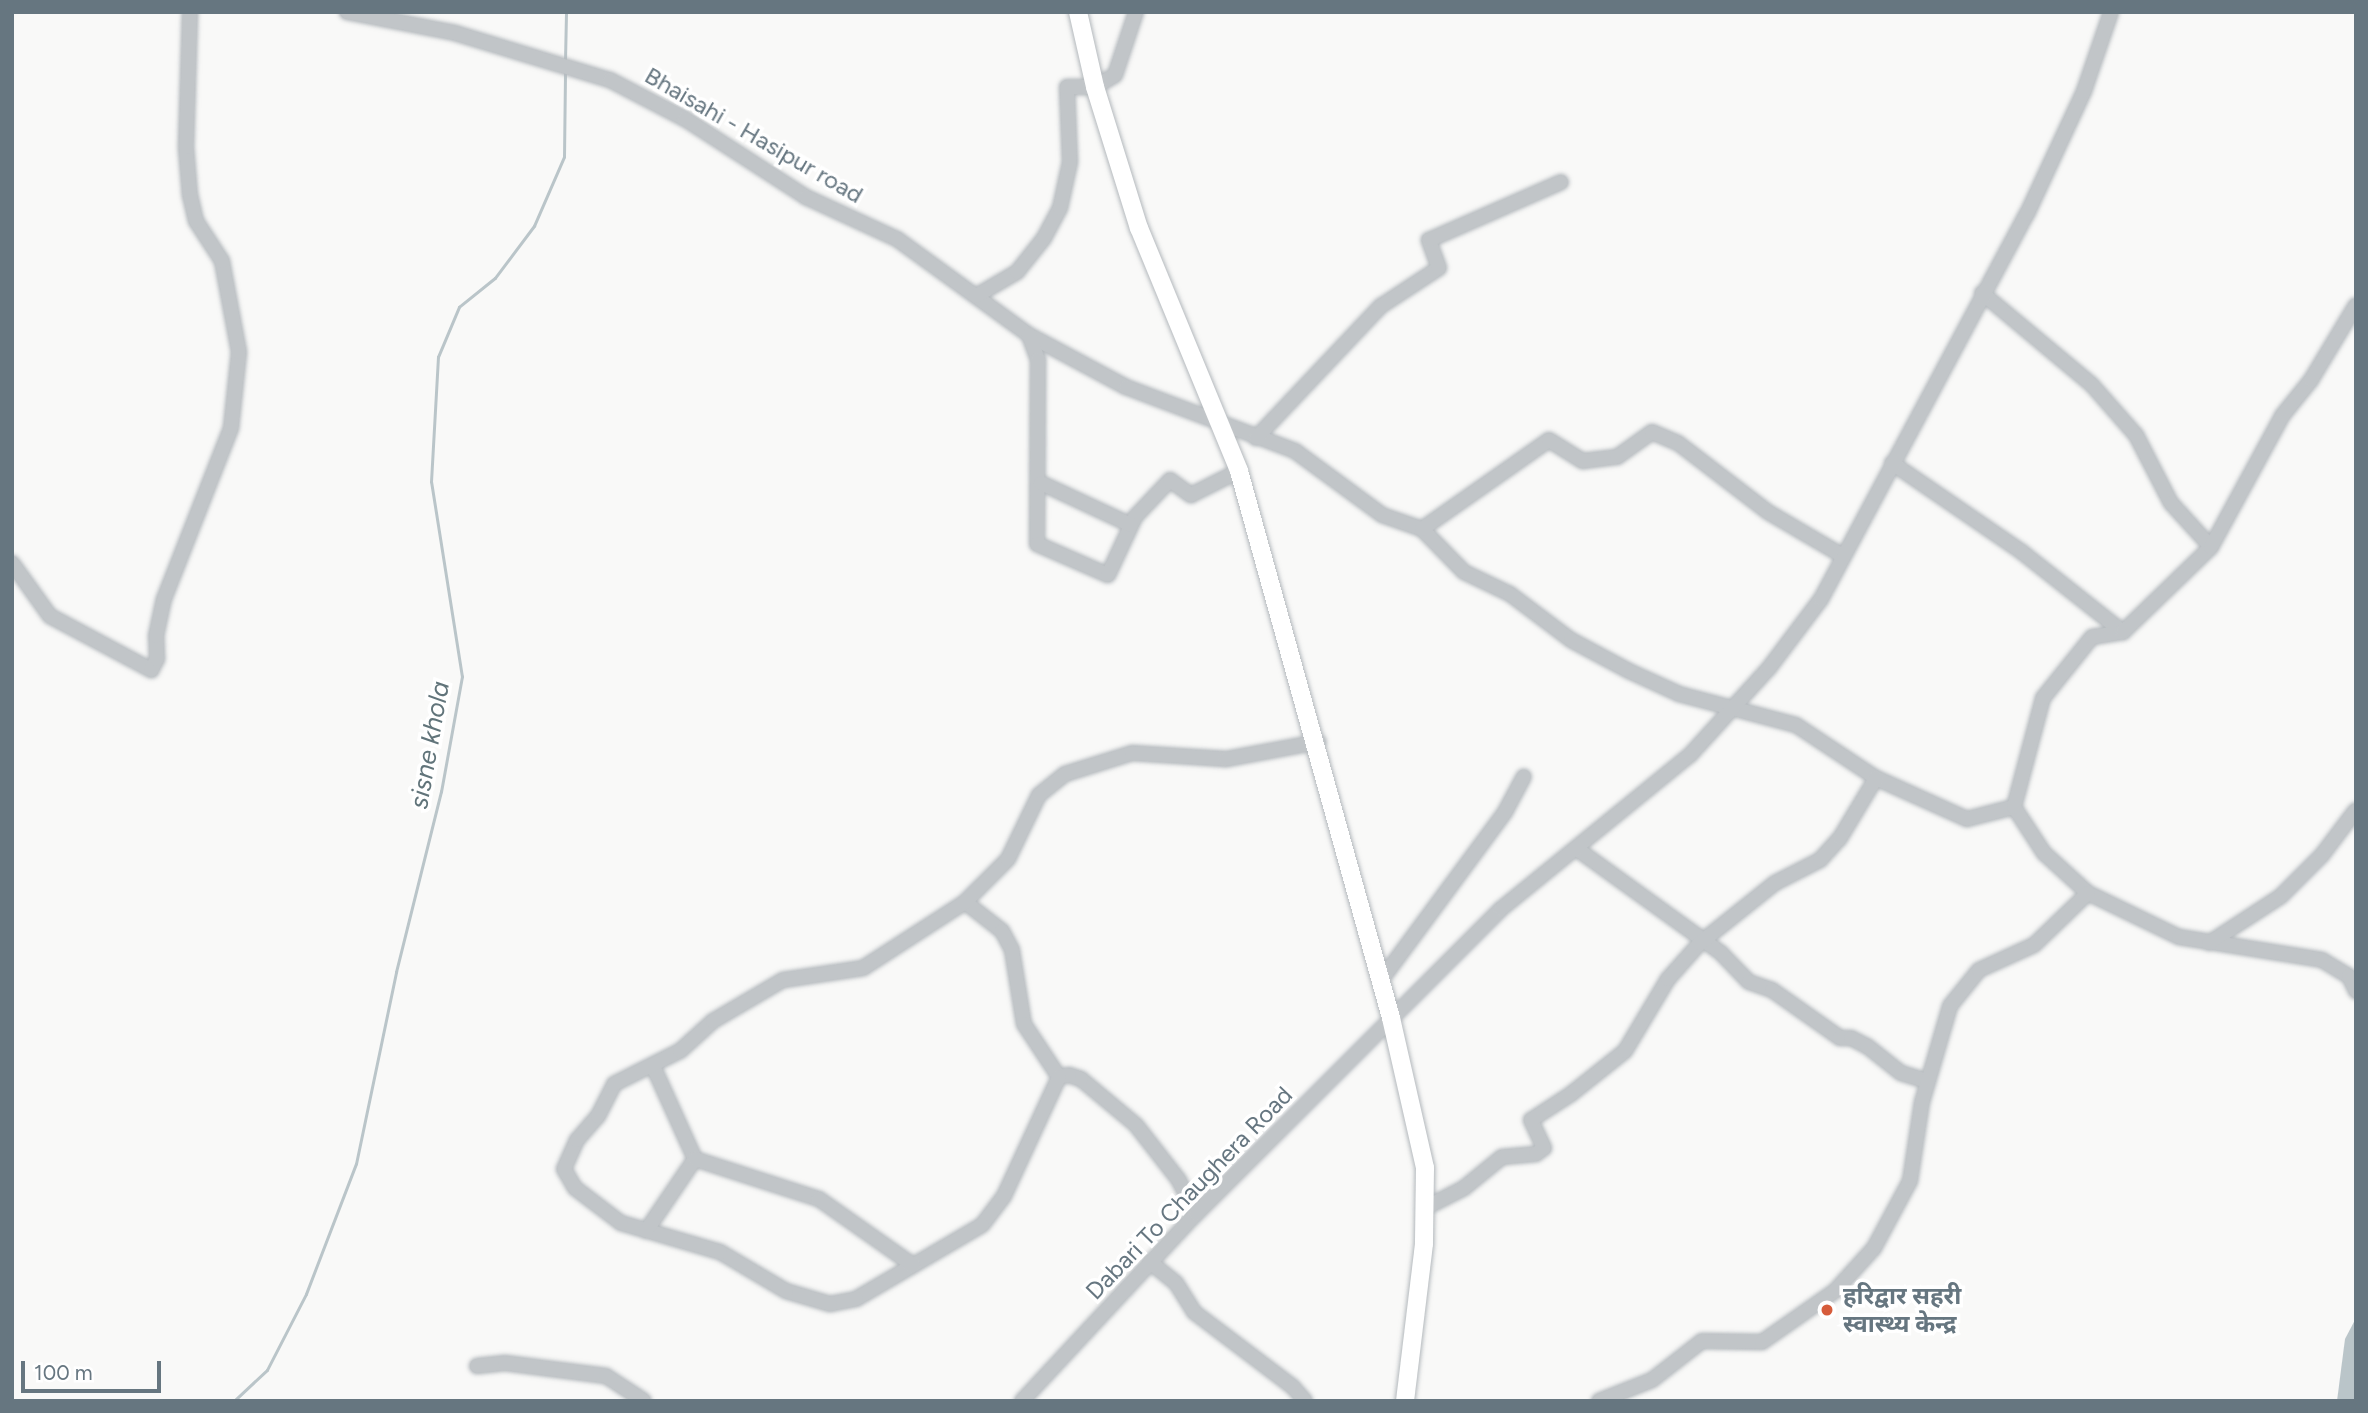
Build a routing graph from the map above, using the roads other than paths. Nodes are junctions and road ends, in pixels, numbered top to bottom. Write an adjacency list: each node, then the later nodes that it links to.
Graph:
1 (190, 12): 21 (street)
2 (347, 12): 9 (street, Bhaisahi - Hasipur road)
3 (1078, 12): 6 (main road)
4 (1136, 12): 6 (street)
5 (2111, 12): 8 (street, Dabari To Chaughera Road)
6 (1095, 87): 9 (street); 12 (main road)
7 (1561, 182): 13 (street)
8 (1982, 293): 14 (street, Dabari To Chaughera Road); 19 (street)
9 (976, 296): 11 (street, Bhaisahi - Hasipur road)
10 (2356, 304): 19 (street)
11 (1029, 335): 12 (street, Bhaisahi - Hasipur road); 16 (street)
12 (1220, 422): 13 (street, Bhaisahi - Hasipur road); 15 (main road)
13 (1256, 438): 18 (street, Bhaisahi - Hasipur road)
14 (1892, 463): 20 (street, Dabari To Chaughera Road); 22 (street)
15 (1239, 471): 17 (street); 24 (main road)
16 (1041, 483): 17 (street); 17 (street)
17 (1131, 525)
18 (1422, 529): 20 (street); 23 (street)
19 (2211, 547): 22 (street)
20 (1843, 556): 23 (street, Dabari To Chaughera Road)
21 (12, 563)
22 (2123, 632): 27 (street)
23 (1729, 710): 26 (street); 29 (street, Dabari To Chaughera Road)
24 (1318, 742): 31 (street); 34 (main road)
25 (1524, 777): 34 (street)
26 (1876, 778): 27 (street); 32 (street)
27 (2014, 807): 30 (street)
28 (2356, 810): 33 (street)
29 (1577, 849): 32 (street); 36 (street, Dabari To Chaughera Road)
30 (2088, 893): 33 (street); 39 (street)
31 (965, 902): 37 (street); 38 (street)
32 (1700, 943): 39 (street); 41 (street)
33 (2209, 943): 35 (street)
34 (1379, 982): 36 (main road)
35 (2356, 991)
36 (1391, 1018): 41 (main road); 42 (street, Dabari To Chaughera Road)
37 (653, 1066): 40 (street); 43 (street)
38 (1059, 1077): 42 (street); 45 (street)
39 (1928, 1081): 51 (street)
40 (695, 1159): 43 (street); 45 (street)
41 (1425, 1208): 50 (main road)
42 (1196, 1213): 44 (street, Dabari To Chaughera Road)
43 (646, 1231): 45 (street)
44 (1150, 1262): 48 (street, Dabari To Chaughera Road); 49 (street)
45 (912, 1265)
46 (477, 1366): 47 (street)
47 (644, 1401)
48 (1022, 1401)
49 (1305, 1401)
50 (1405, 1401)
51 (1600, 1401)

